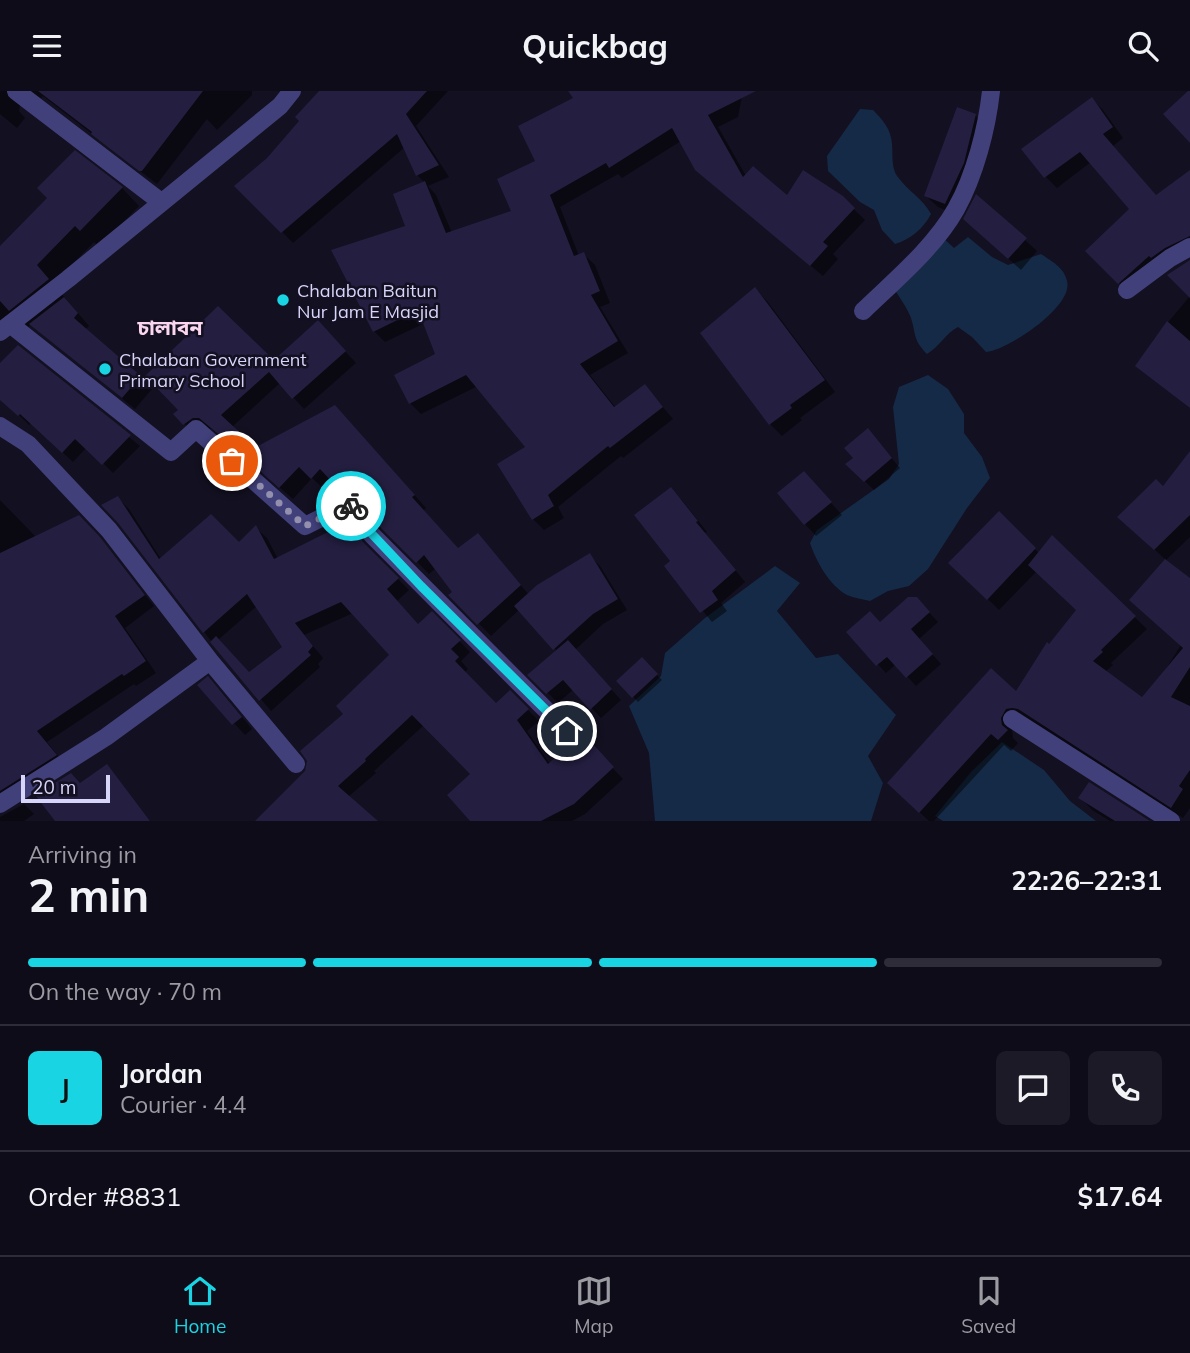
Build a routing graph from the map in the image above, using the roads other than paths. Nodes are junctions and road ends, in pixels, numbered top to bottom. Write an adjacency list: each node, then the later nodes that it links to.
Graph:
1 (16, 91): 4 (street)
2 (292, 91): 4 (street)
3 (991, 91): 7 (street)
4 (161, 202): 8 (street)
5 (1190, 247): 6 (street)
6 (1127, 290)
7 (863, 311)
8 (5, 328): 12 (street)
9 (0, 426): 10 (street)
10 (210, 661): 13 (street); 14 (street)
11 (1012, 719): 15 (street)
12 (567, 731)
13 (296, 764)
14 (0, 804)
15 (1171, 821)

